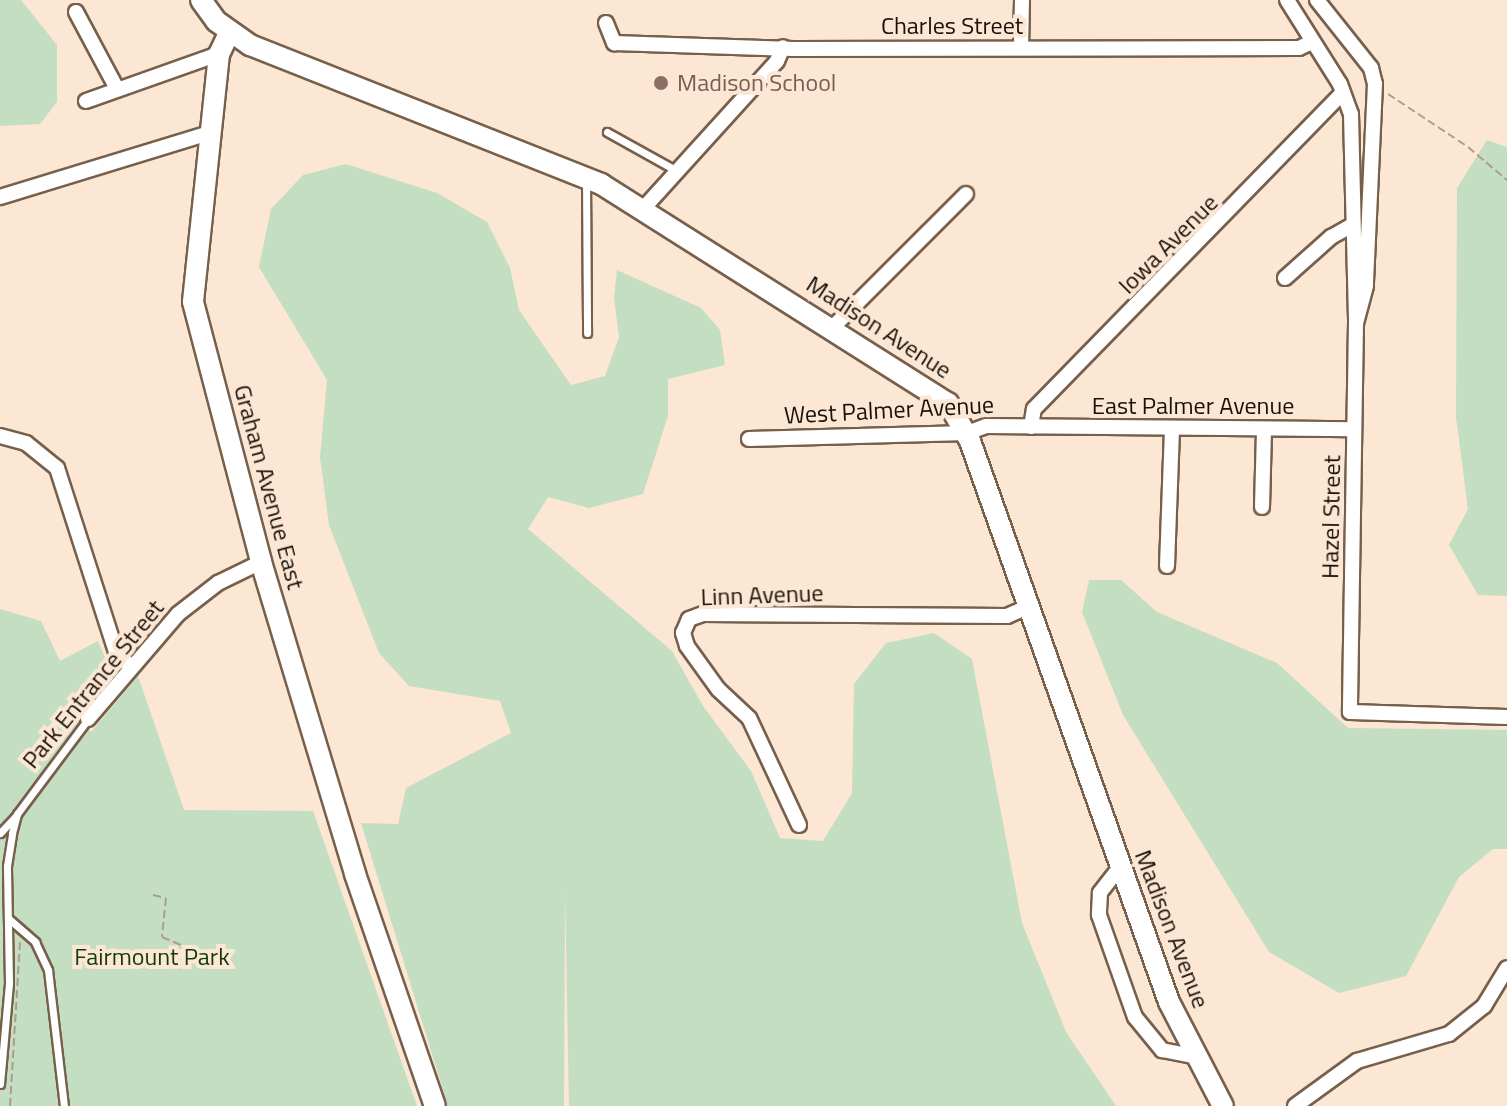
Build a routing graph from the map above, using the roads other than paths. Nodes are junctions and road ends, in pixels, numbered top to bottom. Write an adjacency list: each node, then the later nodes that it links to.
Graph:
1 (201, 0): 7 (main road, Madison Avenue)
2 (1022, 0): 11 (street)
3 (1287, 0): 8 (street, Hazel Street)
4 (1317, 0): 25 (street, Hazel Street)
5 (76, 12): 13 (street)
6 (606, 23): 10 (street, Charles Street)
7 (229, 33): 9 (main road, Madison Avenue); 12 (main road, Graham Avenue East)
8 (1312, 42): 11 (street, Charles Street); 14 (street, Hazel Street)
9 (250, 45): 12 (main road); 19 (main road, Madison Avenue)
10 (783, 47): 11 (street, Charles Street); 18 (street)
11 (1021, 48)
12 (219, 54): 13 (street); 17 (main road, Graham Avenue East)
13 (116, 87): 15 (street)
14 (1342, 93): 23 (street, Hazel Street); 28 (street, Iowa Avenue)
15 (86, 101)
16 (607, 132): 18 (lane)
17 (209, 133): 21 (street); 36 (main road, Graham Avenue East)
18 (677, 171): 22 (street)
19 (586, 177): 22 (main road, Madison Avenue); 27 (lane)
20 (966, 194): 26 (street)
21 (0, 197)
22 (642, 210): 26 (main road, Madison Avenue)
23 (1351, 226): 24 (street); 25 (street, Hazel Street)
24 (1285, 278)
25 (1356, 323): 31 (street, Hazel Street)
26 (833, 327): 32 (main road, Madison Avenue)
27 (587, 333)
28 (1031, 427): 29 (street, East Palmer Avenue); 32 (street, West Palmer Avenue)
29 (1172, 428): 30 (street, East Palmer Avenue); 37 (street)
30 (1264, 429): 31 (street, East Palmer Avenue); 35 (street)
31 (1354, 429): 40 (street, Hazel Street)
32 (967, 433): 34 (street, West Palmer Avenue); 38 (main road, Madison Avenue)
33 (0, 436): 39 (street)
34 (749, 439)
35 (1262, 507)
36 (261, 562): 39 (street, Park Entrance Street); 52 (main road, Graham Avenue East)
37 (1167, 566)
38 (1027, 607): 43 (street, Linn Avenue); 46 (main road, Madison Avenue)
39 (130, 666): 41 (street, Park Entrance Street)
40 (1507, 717)
41 (88, 719): 42 (lane, Park Entrance Street)
42 (17, 814): 44 (lane); 45 (lane, Park Entrance Street)
43 (799, 825)
44 (0, 833)
45 (4, 863): 47 (lane, Park Entrance Street)
46 (1120, 867): 49 (main road, Madison Avenue); 49 (street)
47 (9, 919): 50 (lane, Park Entrance Street); 51 (lane)
48 (1507, 968): 54 (street)
49 (1197, 1057): 53 (main road, Madison Avenue)
50 (0, 1084)
51 (64, 1106)
52 (435, 1106)
53 (1223, 1106)
54 (1295, 1106)

